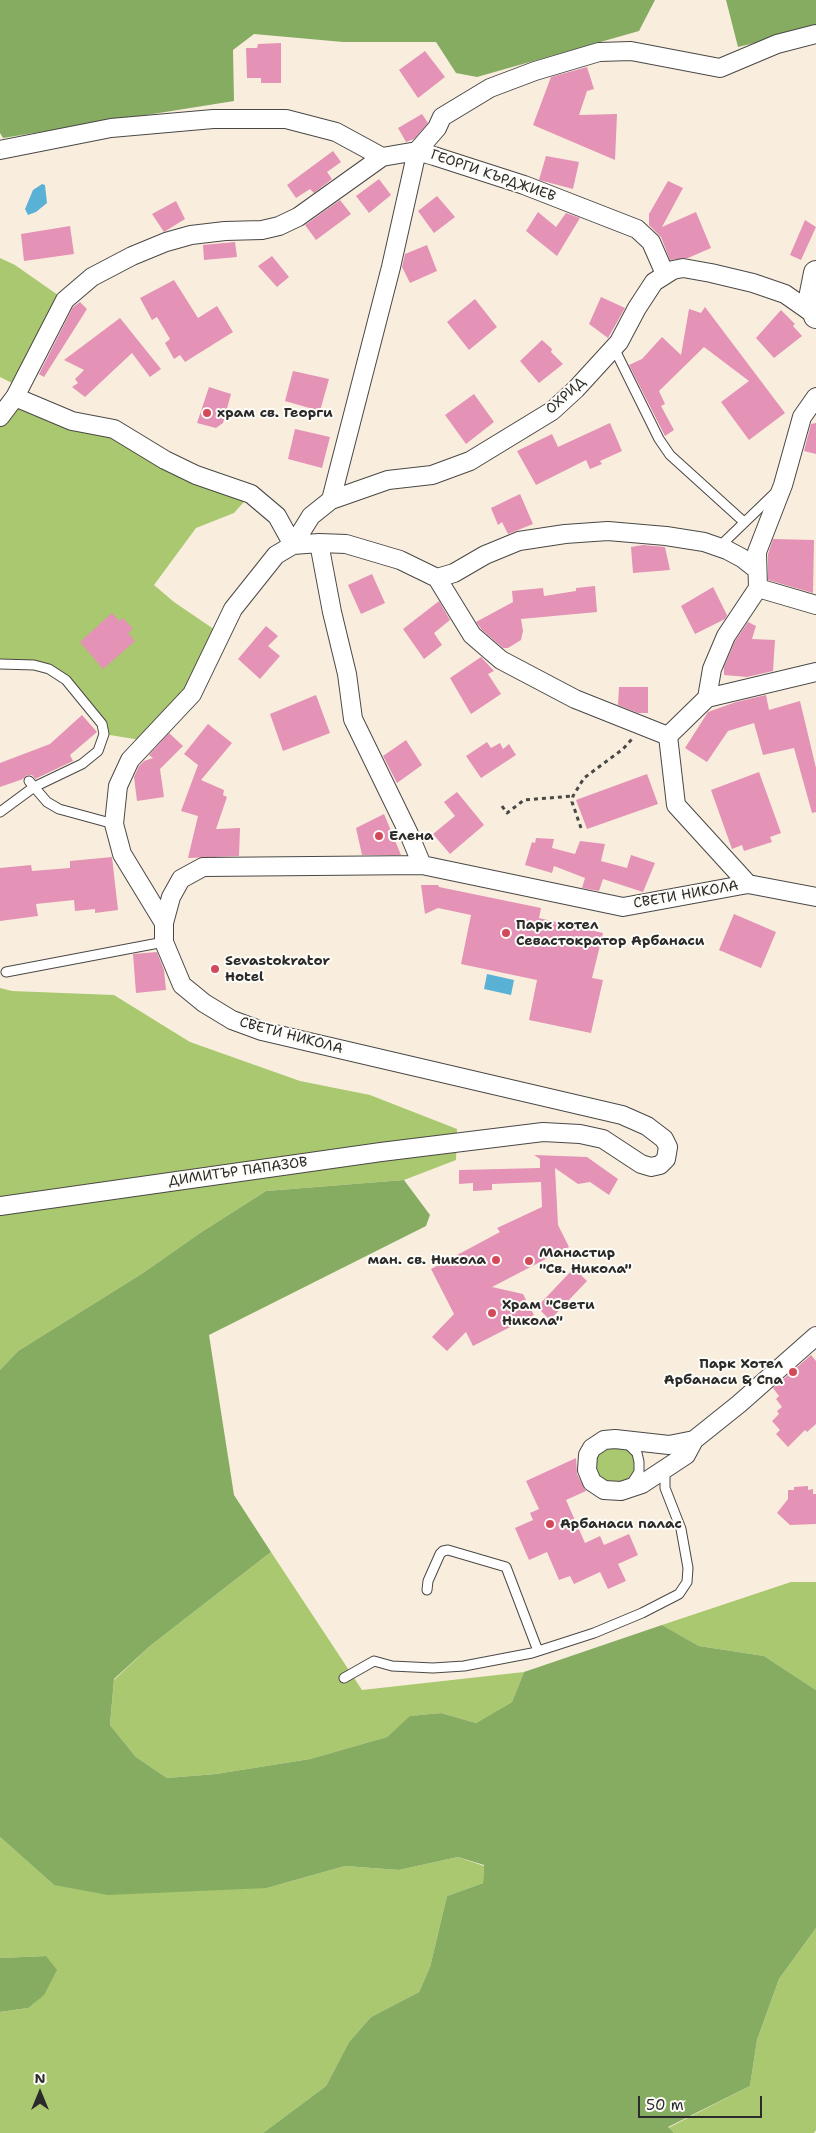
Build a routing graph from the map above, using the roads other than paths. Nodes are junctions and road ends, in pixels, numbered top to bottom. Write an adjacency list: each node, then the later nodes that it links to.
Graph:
1 (816, 34): 3 (street)
2 (0, 150): 4 (street)
3 (417, 151): 4 (street, ГЕОРГИ КЪРДЖИЕВ); 6 (street, ГЕОРГИ КЪРДЖИЕВ); 13 (street)
4 (382, 157): 9 (street)
5 (816, 273): 7 (street)
6 (665, 274): 7 (street); 8 (street, ОХРИД)
7 (815, 316)
8 (614, 348): 13 (street, ОХРИД); 14 (lane)
9 (15, 397): 11 (street); 16 (street)
10 (816, 397): 12 (street)
11 (0, 417)
12 (783, 485): 14 (lane); 18 (street)
13 (331, 500): 16 (street, ОХРИД)
14 (744, 522): 17 (lane)
15 (319, 543): 16 (street); 19 (street); 29 (street)
16 (294, 545): 28 (street)
17 (719, 547): 18 (street); 19 (street)
18 (756, 569): 20 (street)
19 (437, 578): 25 (street)
20 (758, 588): 21 (street); 24 (street)
21 (816, 605)
22 (0, 664): 26 (lane)
23 (816, 672): 24 (street)
24 (707, 698): 25 (street)
25 (668, 736): 30 (street)
26 (32, 784): 27 (lane); 28 (lane)
27 (0, 812)
28 (114, 824): 32 (street)
29 (422, 865): 30 (street, СВЕТИ НИКОЛА); 32 (street, СВЕТИ НИКОЛА)
30 (748, 884): 31 (street, СВЕТИ НИКОЛА)
31 (816, 897)
32 (164, 922): 33 (street, СВЕТИ НИКОЛА)
33 (164, 942): 34 (lane); 35 (street, СВЕТИ НИКОЛА)
34 (6, 972)
35 (476, 1140): 36 (street, ДИМИТЪР ПАПАЗОВ)
36 (0, 1206)
37 (816, 1336): 39 (street)
38 (615, 1439): 39 (street); 41 (lane); 41 (street)
39 (694, 1440): 40 (street)
40 (665, 1470): 41 (street); 43 (lane)
41 (621, 1491)
42 (427, 1590): 43 (lane)
43 (538, 1651): 44 (lane)
44 (344, 1678)

